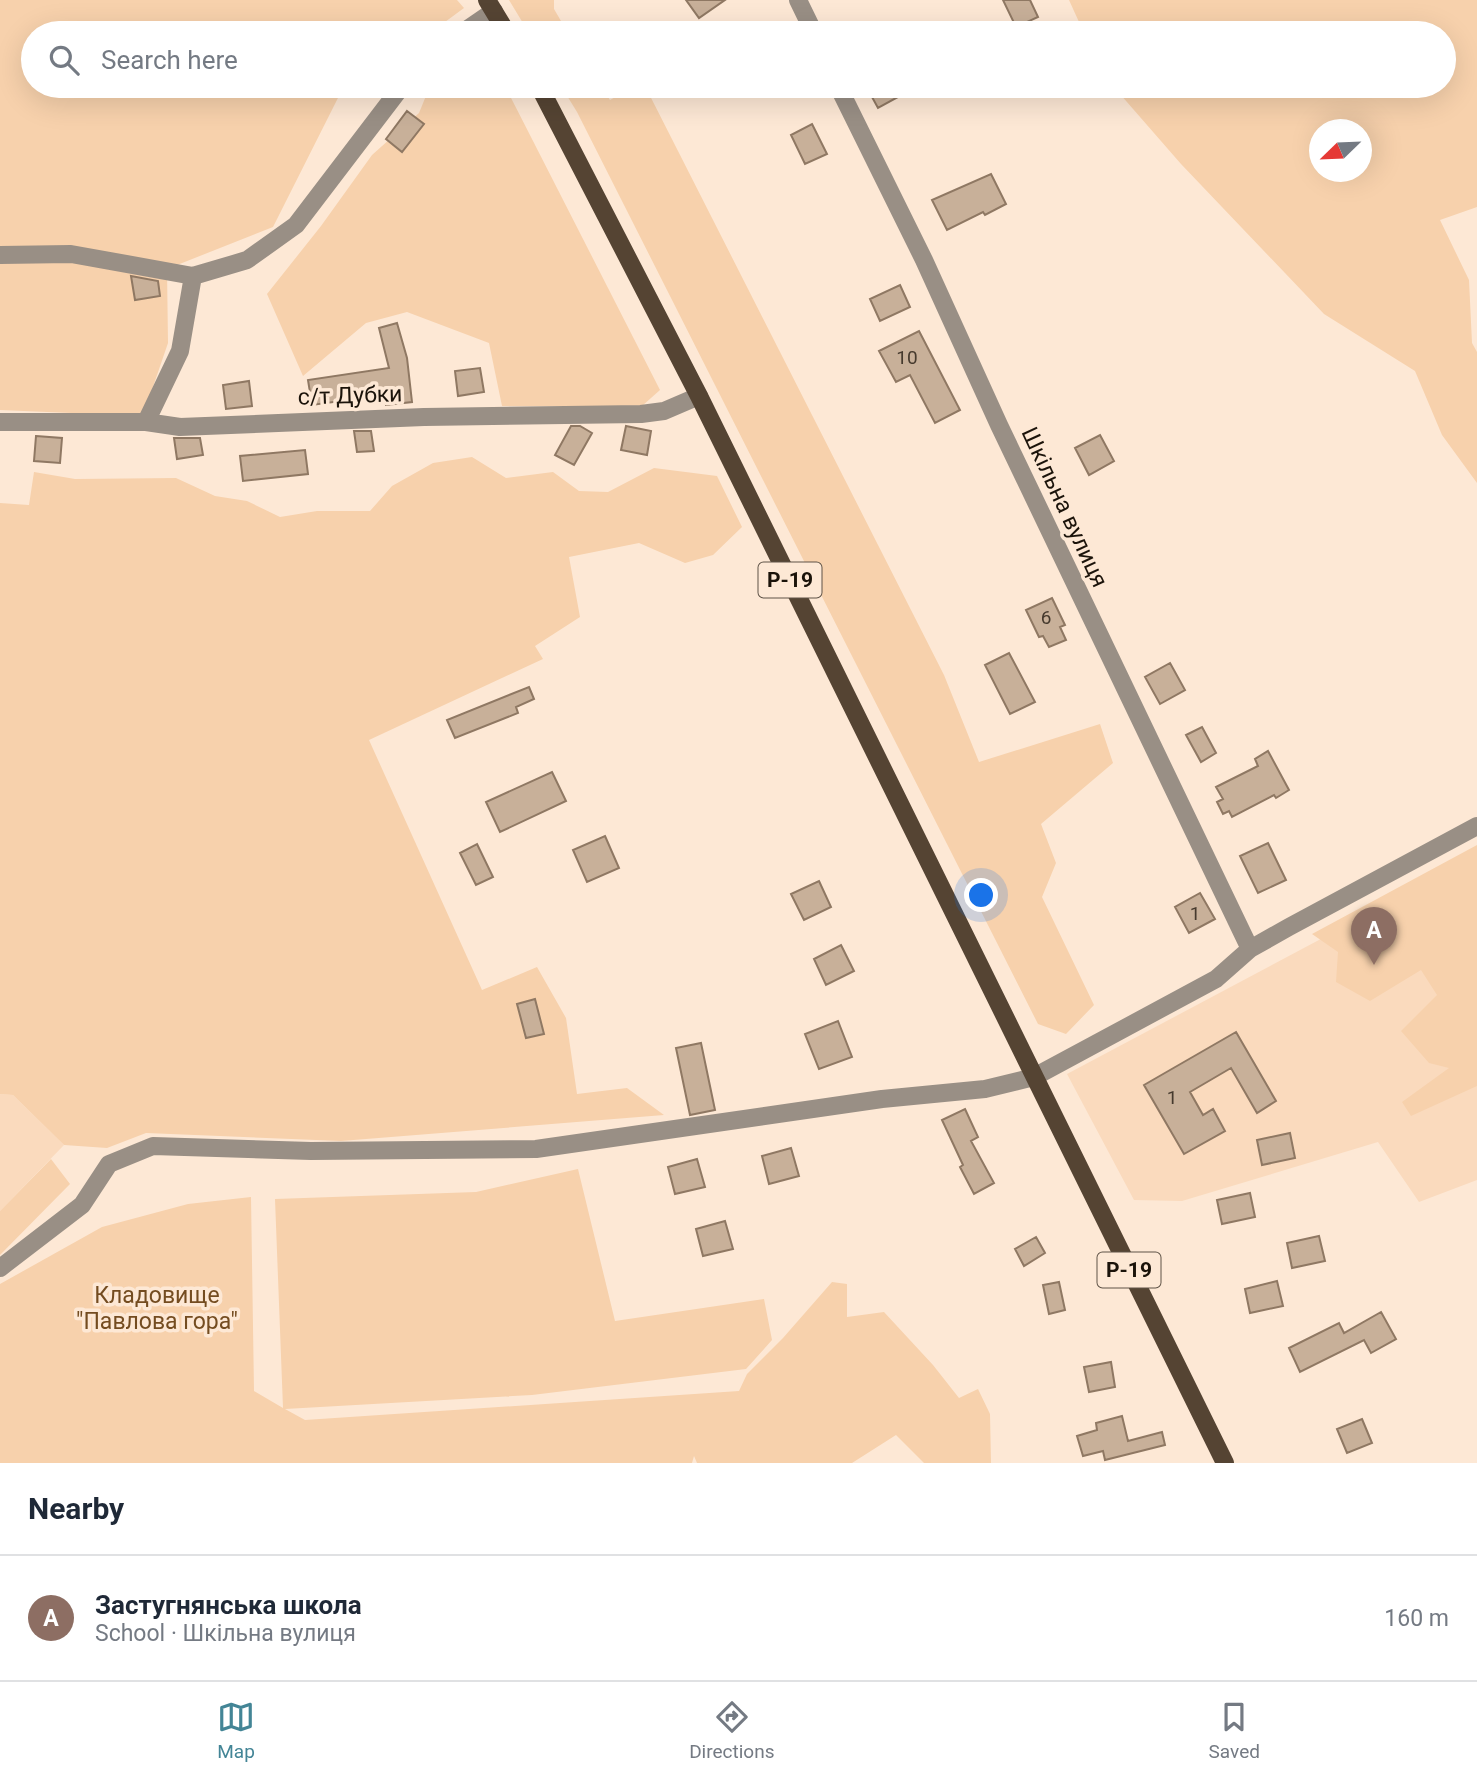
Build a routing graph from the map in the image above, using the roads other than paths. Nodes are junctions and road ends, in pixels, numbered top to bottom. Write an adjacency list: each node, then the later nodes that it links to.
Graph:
1 (798, 0): 5 (street)
2 (490, 6): 3 (street); 4 (main road)
3 (474, 21)
4 (500, 21)
5 (808, 21)
6 (393, 98): 10 (street)
7 (545, 98): 11 (main road, Р-19)
8 (844, 98): 15 (street, Шкільна вулиця)
9 (0, 255): 10 (street)
10 (193, 276): 13 (street)
11 (699, 396): 13 (street, с/т Дубки); 16 (main road, Р-19)
12 (0, 422): 13 (street, с/т Дубки)
13 (145, 422)
14 (1477, 826): 15 (street)
15 (1250, 949): 16 (street)
16 (1034, 1077): 17 (street); 18 (main road, Р-19)
17 (0, 1268)
18 (1225, 1463)

